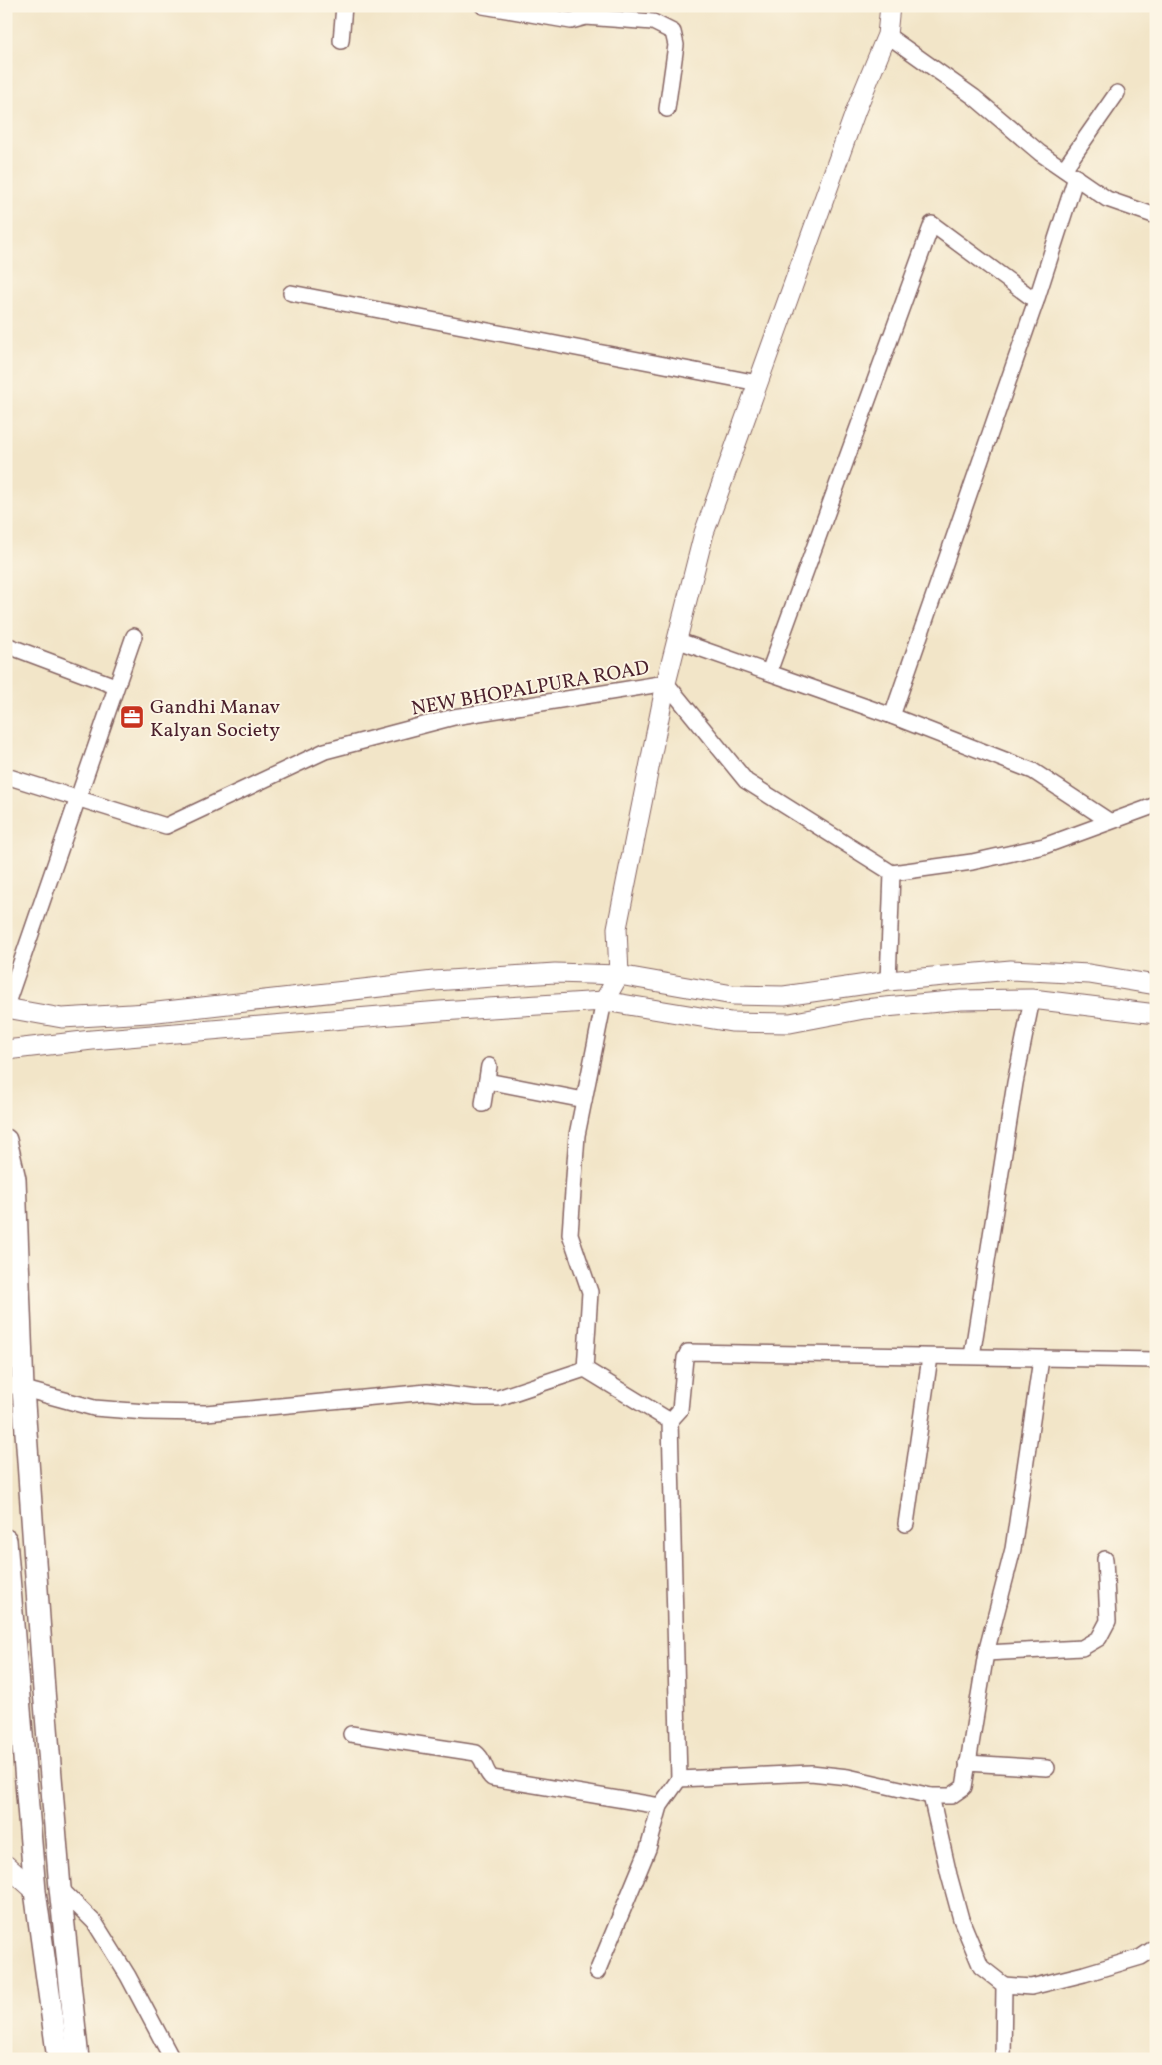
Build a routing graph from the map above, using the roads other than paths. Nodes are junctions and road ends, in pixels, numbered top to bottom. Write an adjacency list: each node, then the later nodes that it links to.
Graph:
1 (344, 6): 5 (street)
2 (483, 6): 7 (street)
3 (890, 6): 4 (street)
4 (887, 35): 8 (street); 12 (street)
5 (341, 41)
6 (1117, 93): 8 (street)
7 (667, 109)
8 (1070, 173): 9 (street); 11 (street)
9 (1156, 216)
10 (291, 293): 12 (street)
11 (1036, 300): 16 (street); 19 (street)
12 (758, 383): 14 (street)
13 (134, 636): 18 (street)
14 (676, 640): 16 (street); 17 (street)
15 (6, 645): 18 (street)
16 (769, 672): 19 (street)
17 (666, 683): 21 (street, NEW BHOPALPURA ROAD); 24 (street, NEW BHOPALPURA ROAD); 25 (street)
18 (115, 686): 21 (street)
19 (892, 716): 23 (street)
20 (6, 776): 21 (street, NEW BHOPALPURA ROAD)
21 (78, 800): 30 (street)
22 (1156, 806): 23 (street)
23 (1109, 821): 24 (street)
24 (892, 873): 26 (street)
25 (619, 975): 26 (street); 29 (street); 30 (street)
26 (888, 981): 27 (street)
27 (1156, 985)
28 (1032, 999): 29 (street); 31 (street); 36 (street)
29 (604, 1001): 32 (street); 33 (street)
30 (6, 1007)
31 (1156, 1014)
32 (6, 1050)
33 (584, 1100): 34 (street); 40 (street)
34 (483, 1104)
35 (6, 1140): 41 (main road)
36 (972, 1356): 37 (street); 38 (street)
37 (930, 1357): 42 (street); 43 (street)
38 (1041, 1359): 39 (street); 46 (street)
39 (1156, 1360)
40 (585, 1369): 41 (street); 42 (street)
41 (15, 1386): 54 (main road)
42 (670, 1420): 50 (street)
43 (906, 1524)
44 (6, 1540): 55 (main road)
45 (1105, 1559): 46 (street)
46 (986, 1653): 48 (street)
47 (351, 1734): 52 (street)
48 (968, 1763): 49 (street); 51 (street)
49 (1048, 1768)
50 (679, 1779): 51 (street); 52 (street)
51 (931, 1796): 58 (street)
52 (660, 1806): 57 (street)
53 (6, 1865): 55 (street)
54 (60, 1888): 60 (main road); 61 (street)
55 (35, 1891): 59 (main road)
56 (1156, 1947): 58 (street)
57 (597, 1972)
58 (1004, 1985): 62 (street)
59 (58, 2059)
60 (78, 2059)
61 (172, 2059)
62 (1002, 2059)

